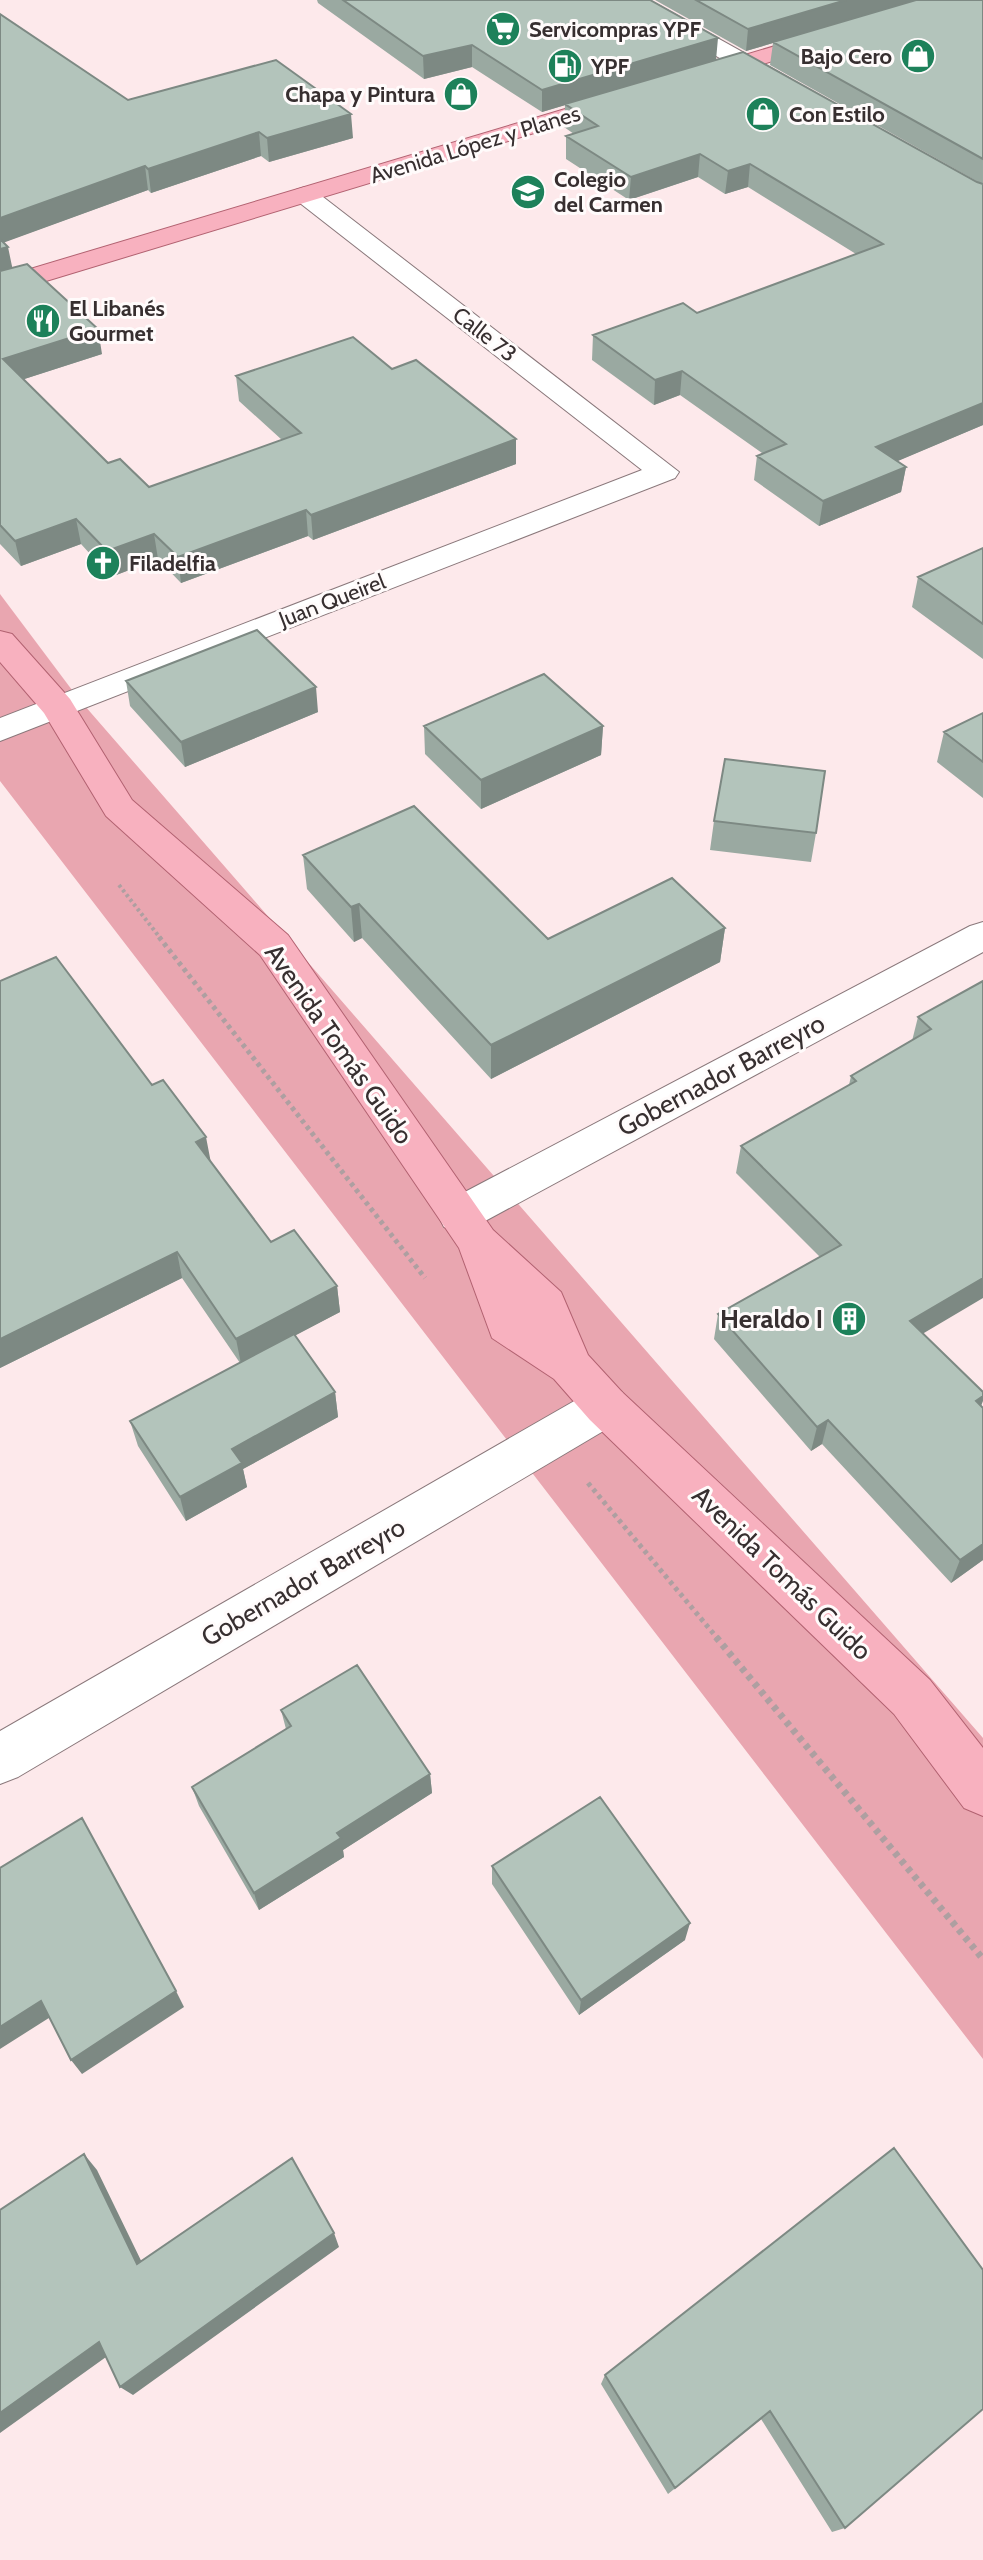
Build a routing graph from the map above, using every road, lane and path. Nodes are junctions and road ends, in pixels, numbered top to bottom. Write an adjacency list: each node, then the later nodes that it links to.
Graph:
1 (633, 0): 3 (street)
2 (847, 31): 3 (main road)
3 (744, 62): 4 (main road); 6 (street)
4 (674, 83)
5 (645, 92): 7 (main road, Avenida López y Planes)
6 (808, 99)
7 (305, 195): 8 (main road, Avenida López y Planes); 9 (street, Calle 73)
8 (0, 287)
9 (664, 472): 11 (street, Juan Queirel)
10 (0, 641): 11 (main road, Avenida Tomás Guido)
11 (58, 707): 12 (street, Juan Queirel); 14 (main road, Avenida Tomás Guido)
12 (0, 730)
13 (983, 935): 14 (street, Gobernador Barreyro)
14 (468, 1228): 15 (main road, Avenida Tomás Guido)
15 (606, 1406): 16 (street, Gobernador Barreyro); 17 (main road, Avenida Tomás Guido)
16 (0, 1759)
17 (983, 1790)

